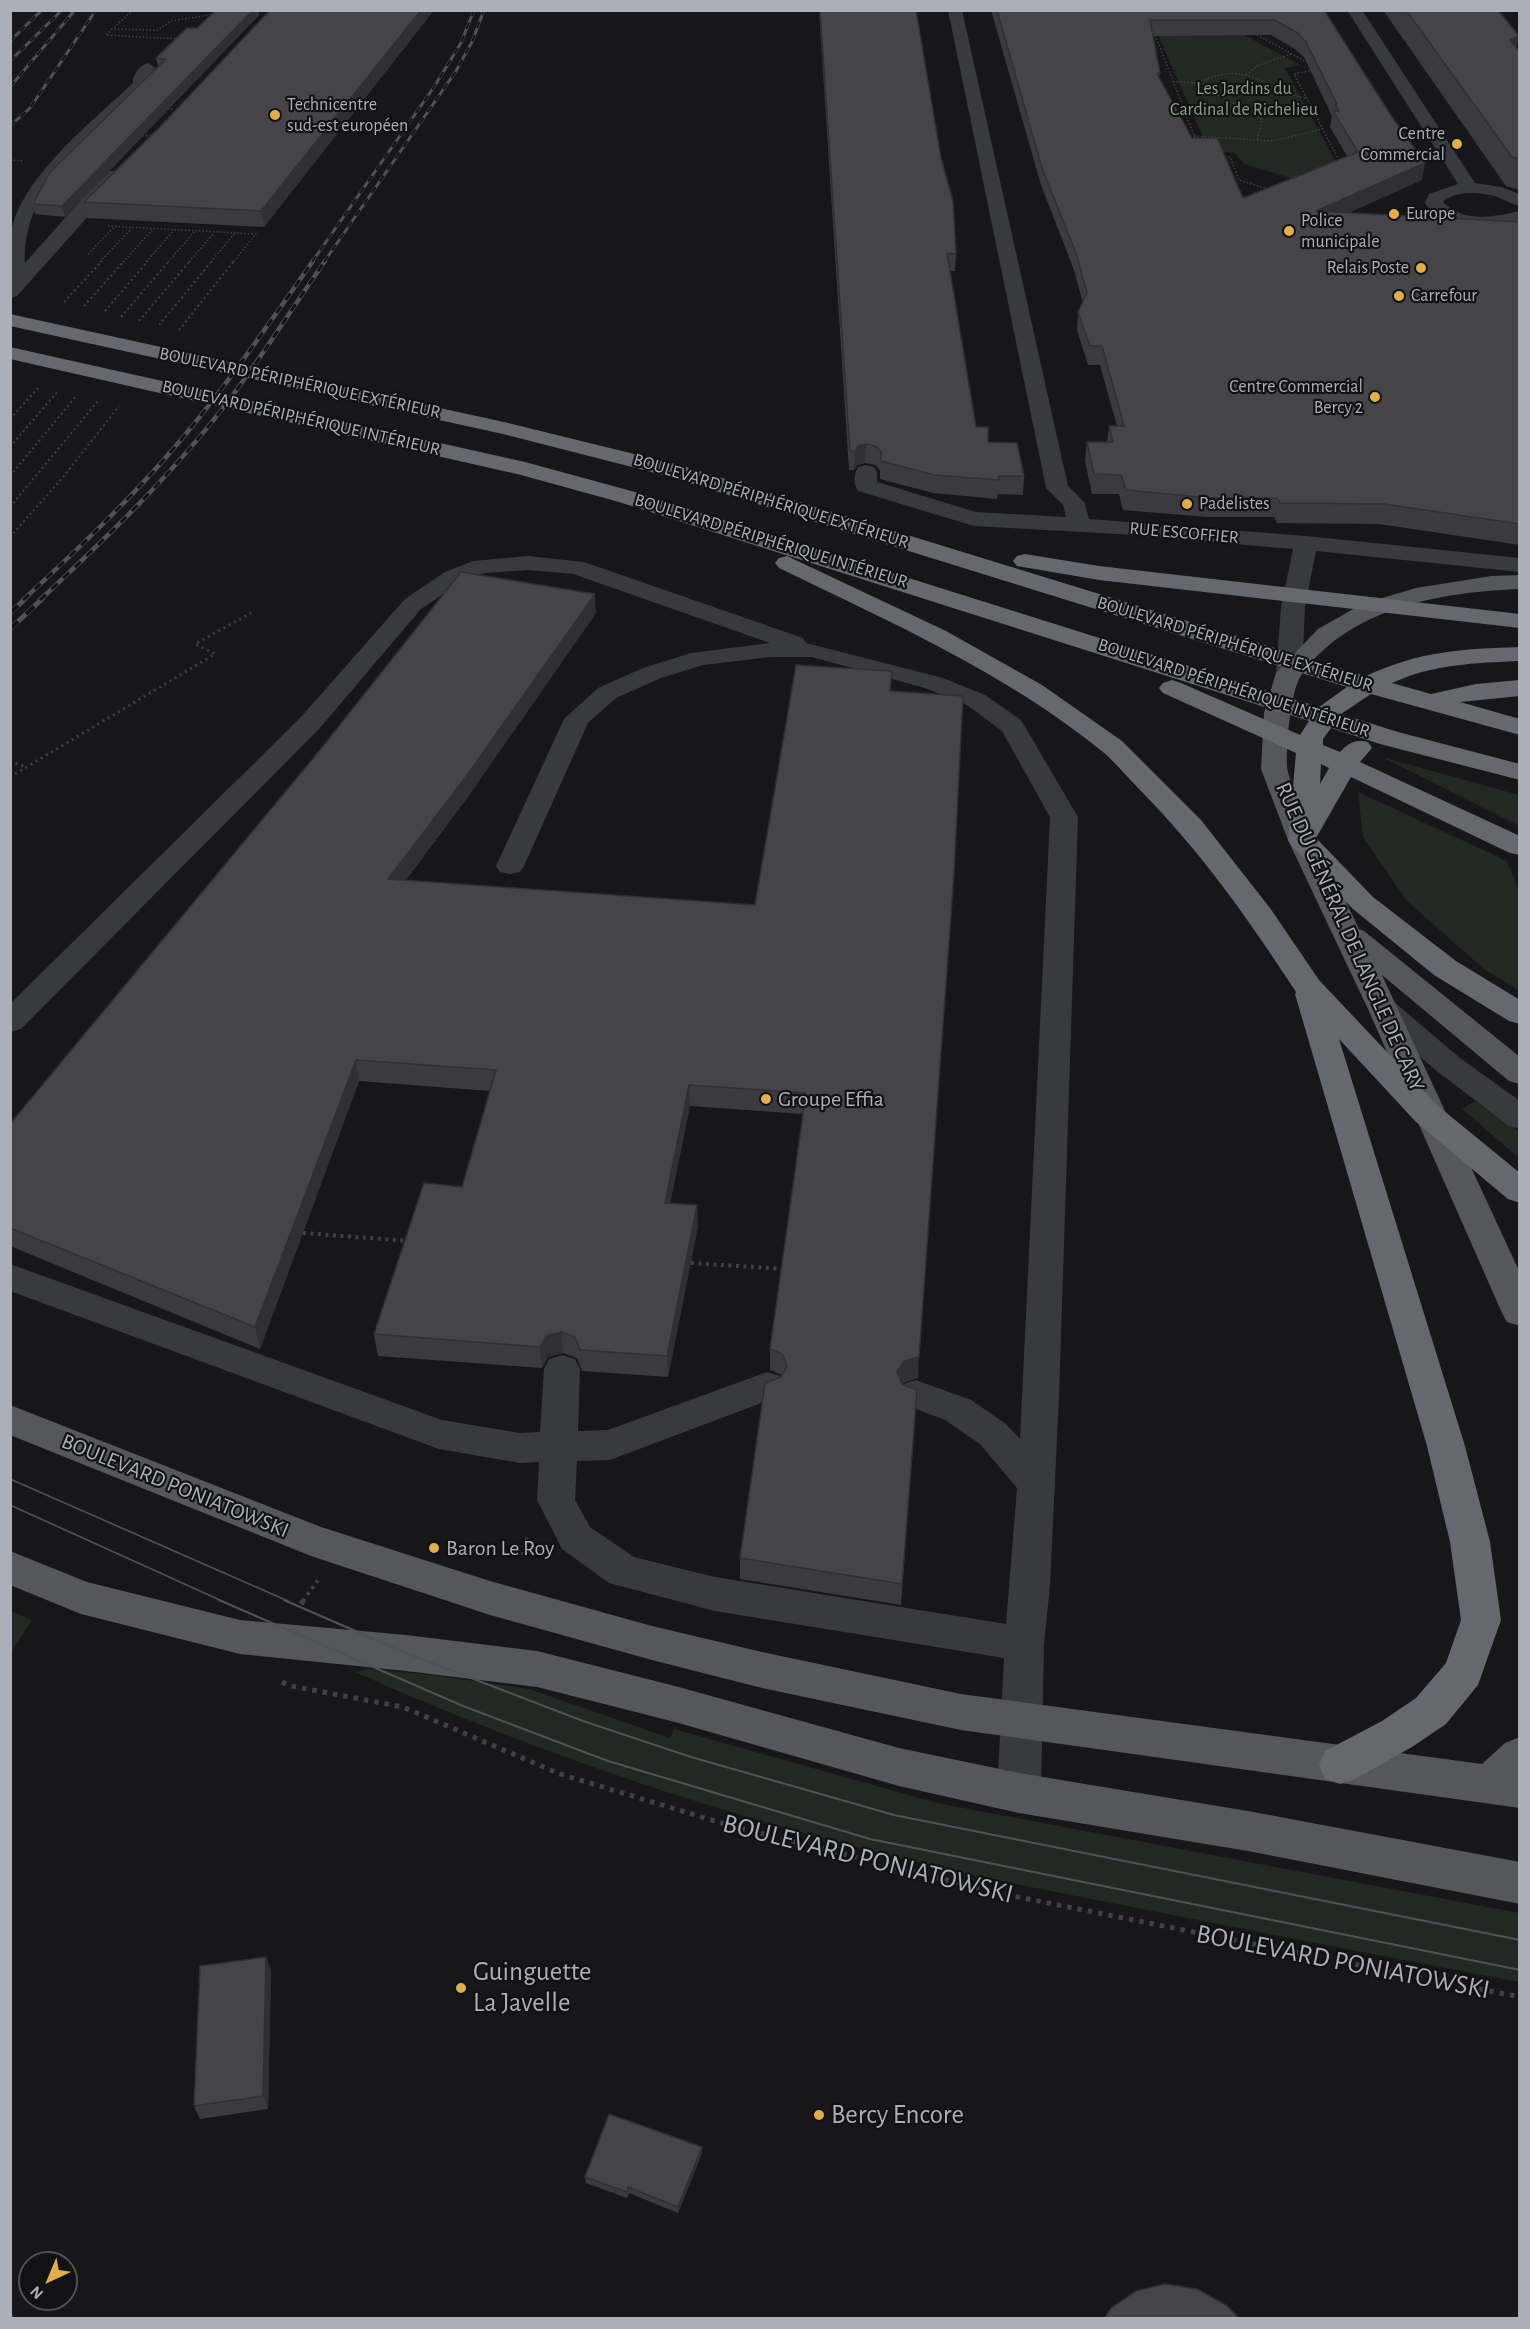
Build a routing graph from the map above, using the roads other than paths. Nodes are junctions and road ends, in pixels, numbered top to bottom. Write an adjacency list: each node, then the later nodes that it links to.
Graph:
1 (955, 10): 12 (street)
2 (1354, 10): 5 (street)
3 (148, 68): 8 (street)
4 (150, 134): 8 (street)
5 (1470, 189): 6 (street); 7 (street)
6 (1520, 201)
7 (1520, 216)
8 (14, 287)
9 (10, 320): 16 (highway, BOULEVARD PÉRIPHÉRIQUE EXTÉRIEUR)
10 (10, 353): 13 (highway, BOULEVARD PÉRIPHÉRIQUE INTÉRIEUR)
11 (866, 472): 14 (street, RUE ESCOFFIER)
12 (1057, 488): 14 (street); 15 (street)
13 (683, 512): 22 (highway, BOULEVARD PÉRIPHÉRIQUE INTÉRIEUR); 34 (highway)
14 (1044, 523): 15 (street, RUE ESCOFFIER)
15 (1079, 525): 17 (street, RUE ESCOFFIER)
16 (911, 543): 21 (highway); 28 (highway, BOULEVARD PÉRIPHÉRIQUE EXTÉRIEUR)
17 (1306, 543): 18 (street, RUE ESCOFFIER); 26 (street, RUE DU GÉNÉRAL DE LANGLE DE CARY)
18 (1520, 565)
19 (1520, 582): 26 (main road)
20 (1520, 612): 21 (highway)
21 (1443, 613): 23 (highway)
22 (1009, 616): 29 (highway, BOULEVARD PÉRIPHÉRIQUE INTÉRIEUR); 31 (highway)
23 (1520, 621)
24 (813, 650): 32 (street); 37 (street); 47 (street)
25 (1520, 654): 30 (highway)
26 (1289, 673): 30 (main road, RUE DU GÉNÉRAL DE LANGLE DE CARY)
27 (1520, 688): 30 (highway)
28 (1520, 727)
29 (1520, 772)
30 (1302, 840): 33 (main road, RUE DU GÉNÉRAL DE LANGLE DE CARY); 36 (highway)
31 (1520, 847)
32 (510, 866)
33 (1345, 930): 35 (main road, RUE DU GÉNÉRAL DE LANGLE DE CARY); 38 (main road)
34 (1308, 987): 40 (highway); 51 (highway)
35 (1383, 1009): 39 (street); 42 (main road, RUE DU GÉNÉRAL DE LANGLE DE CARY)
36 (1520, 1014)
37 (10, 1022)
38 (1520, 1074)
39 (1520, 1118)
40 (1520, 1191)
41 (10, 1277): 44 (street)
42 (1520, 1313)
43 (562, 1369): 49 (street)
44 (767, 1386)
45 (916, 1394): 47 (street)
46 (10, 1419): 50 (main road, BOULEVARD PONIATOWSKI)
47 (1035, 1483): 49 (street)
48 (10, 1567): 53 (main road)
49 (1024, 1644): 50 (street)
50 (1023, 1720): 51 (main road, BOULEVARD PONIATOWSKI); 53 (street)
51 (1340, 1765): 52 (main road, BOULEVARD PONIATOWSKI)
52 (1510, 1776)
53 (1019, 1793): 54 (main road)
54 (1520, 1883)

